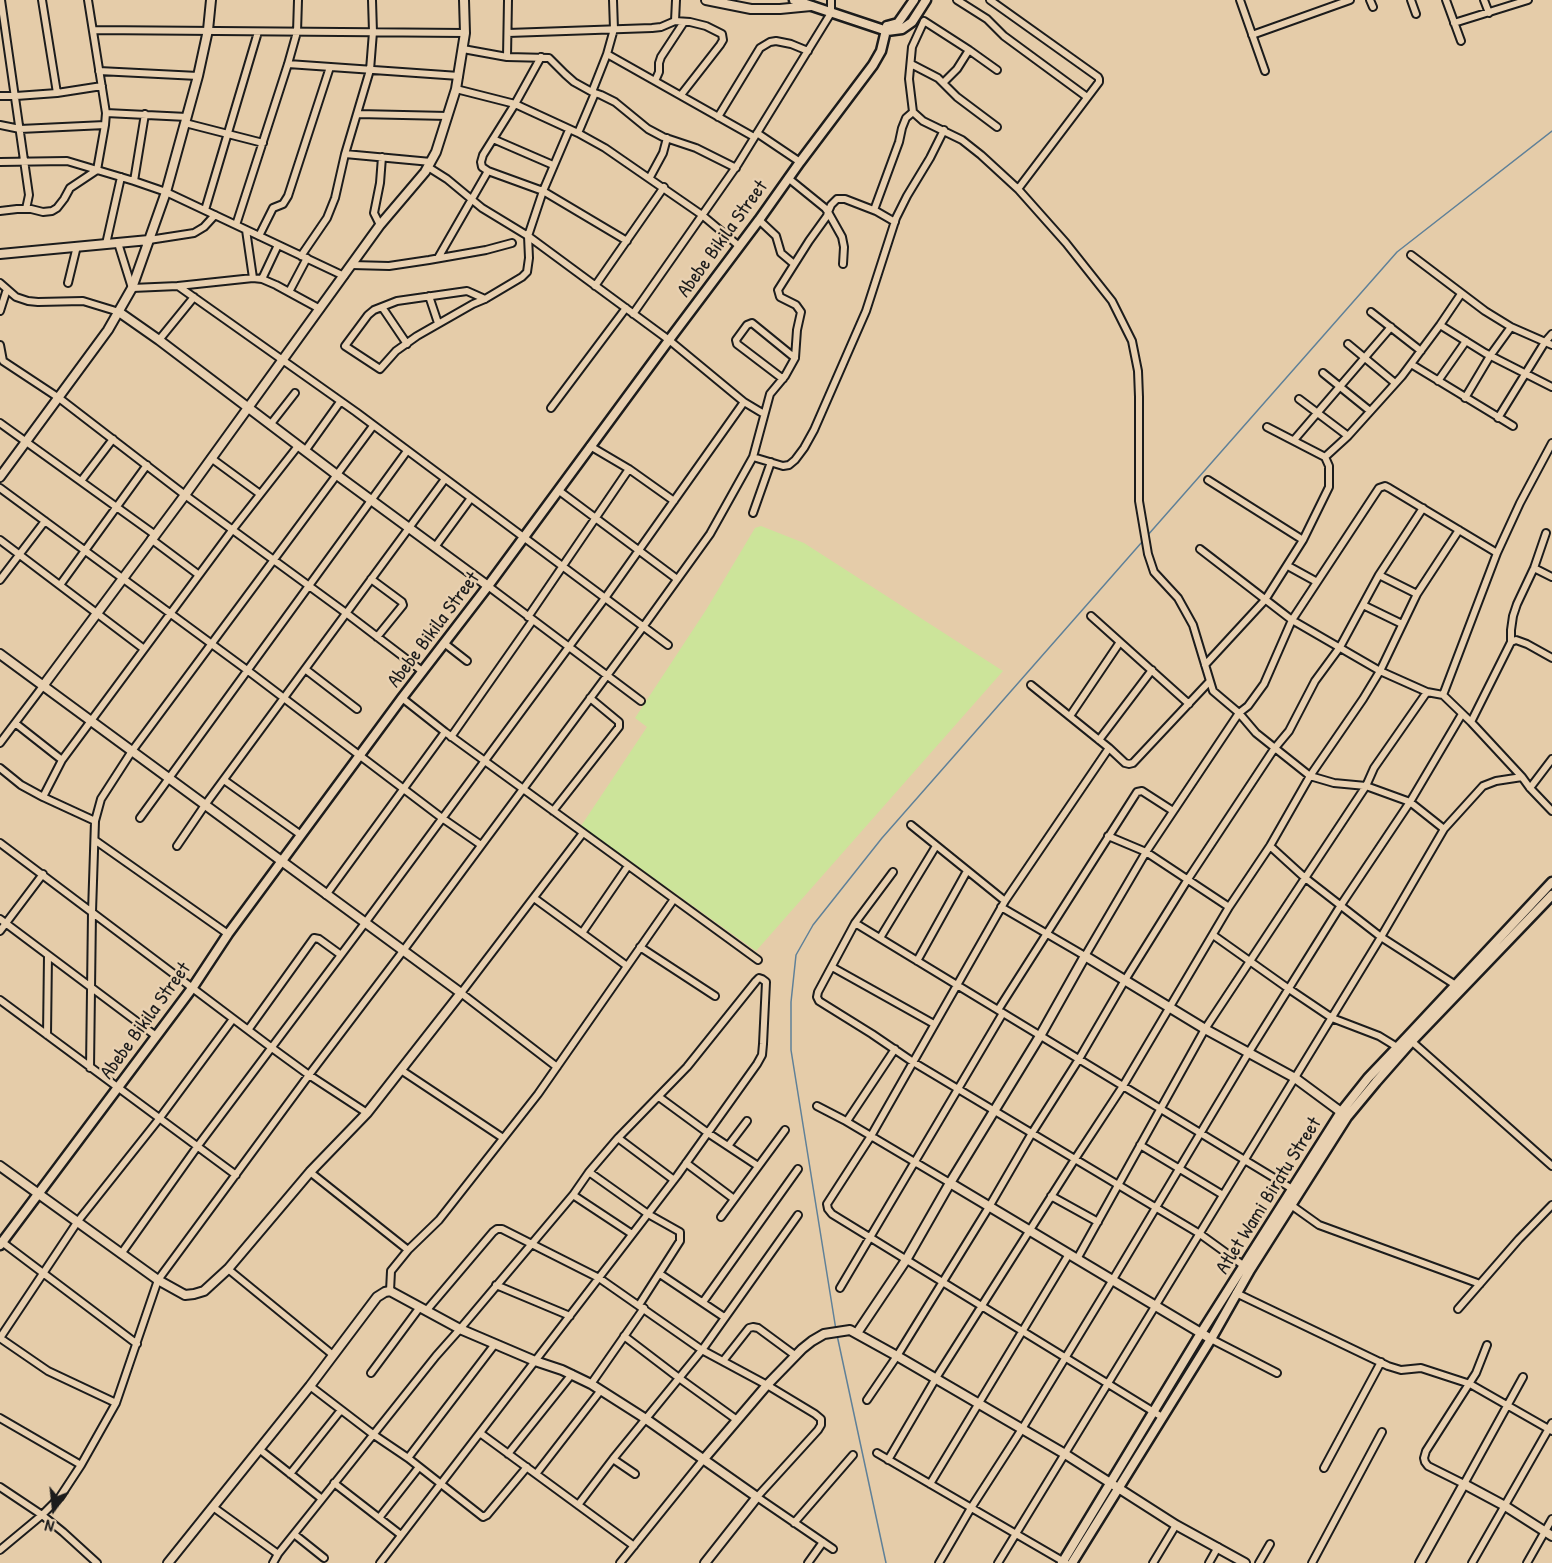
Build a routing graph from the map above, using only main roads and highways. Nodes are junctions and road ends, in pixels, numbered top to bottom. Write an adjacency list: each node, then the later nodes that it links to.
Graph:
1 (794, 0): 4 (main road)
2 (914, 0): 6 (main road)
3 (926, 0): 6 (main road)
4 (811, 3): 5 (main road)
5 (831, 7): 6 (main road); 6 (main road)
6 (887, 29): 11 (main road, Abebe Bikila Street)
7 (1552, 882): 9 (main road, Atlet Wami Biratu Street)
8 (1552, 895): 9 (main road, Atlet Wami Biratu Street)
9 (1409, 1039): 10 (main road, Atlet Wami Biratu Street); 10 (main road, Atlet Wami Biratu Street)
10 (1296, 1191): 12 (main road, Atlet Wami Biratu Street); 12 (main road, Atlet Wami Biratu Street)
11 (1, 1243)
12 (1247, 1268): 13 (main road, Atlet Wami Biratu Street); 13 (main road, Atlet Wami Biratu Street)
13 (1114, 1486): 14 (main road, Atlet Wami Biratu Street)
14 (1066, 1562)

